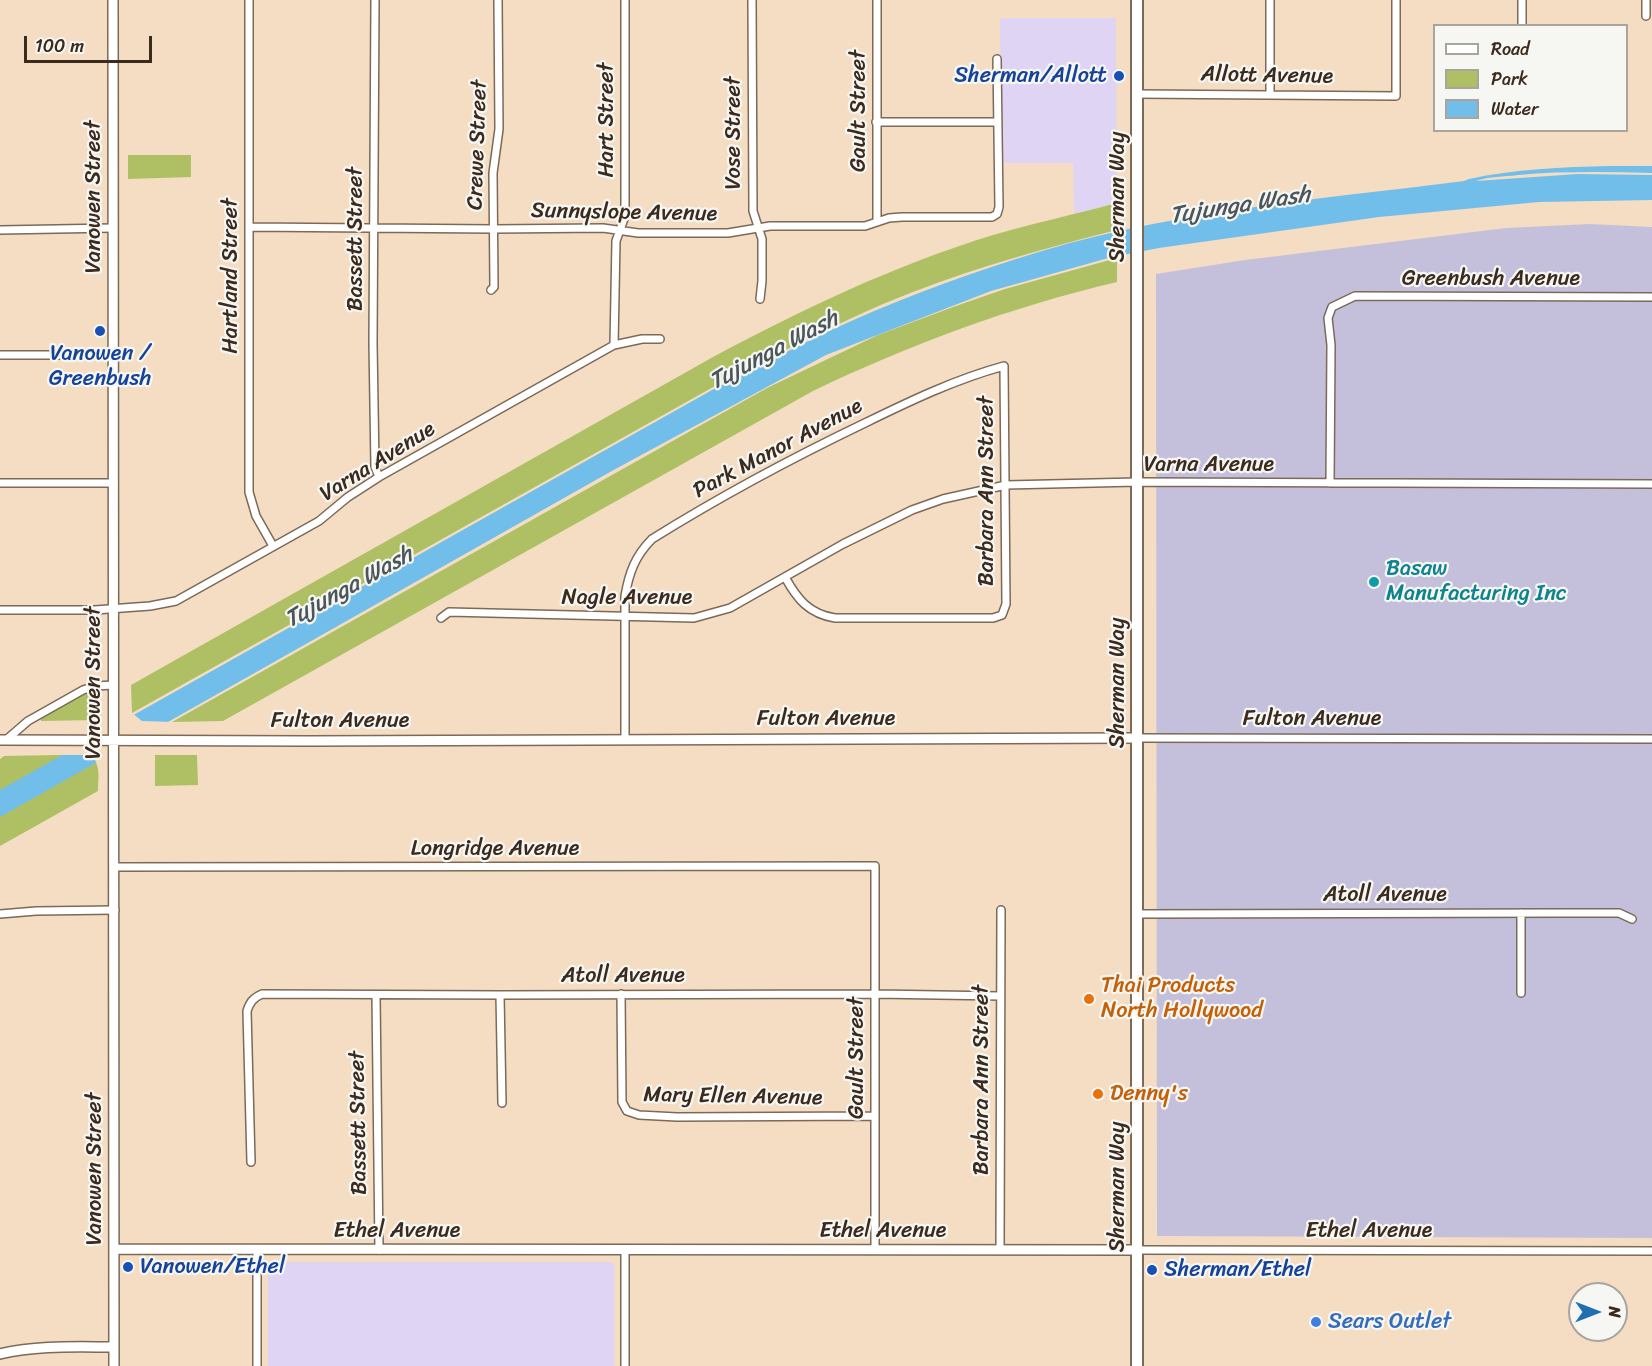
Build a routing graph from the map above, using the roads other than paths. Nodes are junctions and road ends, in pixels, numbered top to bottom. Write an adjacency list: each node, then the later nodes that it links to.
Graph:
1 (113, 0): 22 (street, Vanowen Street)
2 (249, 0): 21 (street, Hartland Street)
3 (375, 0): 23 (street, Bassett Street)
4 (498, 0): 25 (street, Crewe Street)
5 (625, 0): 27 (street, Hart Street)
6 (752, 0): 24 (street, Vose Street)
7 (878, 0): 18 (street, Gault Street)
8 (1137, 0): 16 (main road, Sherman Way)
9 (1270, 0): 17 (street)
10 (1396, 0): 17 (street, Allott Avenue)
11 (1521, 0): 14 (street)
12 (1646, 0): 13 (street)
13 (1646, 15)
14 (1522, 24)
15 (997, 59): 19 (street)
16 (1138, 94): 17 (street, Allott Avenue); 37 (main road, Sherman Way)
17 (1270, 94)
18 (876, 122): 19 (street); 20 (street, Gault Street)
19 (997, 122): 20 (street, Sunnyslope Avenue)
20 (877, 222): 24 (street, Sunnyslope Avenue)
21 (249, 227): 23 (street, Sunnyslope Avenue); 43 (street, Hartland Street)
22 (113, 228): 26 (street); 34 (street, Vanowen Street)
23 (374, 228): 25 (street, Sunnyslope Avenue); 36 (street, Bassett Street)
24 (758, 228): 27 (street, Sunnyslope Avenue); 30 (street, Vose Street)
25 (494, 229): 27 (street, Sunnyslope Avenue); 28 (street, Crewe Street)
26 (0, 230)
27 (621, 230): 32 (street, Hart Street)
28 (491, 290)
29 (1652, 297): 40 (street, Greenbush Avenue)
30 (760, 299)
31 (660, 339): 32 (street, Varna Avenue)
32 (614, 345): 36 (street, Varna Avenue)
33 (0, 354): 34 (street)
34 (114, 355): 39 (street, Vanowen Street)
35 (1004, 366): 42 (street, Barbara Ann Street); 47 (street, Park Manor Avenue)
36 (379, 477): 43 (street, Varna Avenue)
37 (1137, 482): 40 (street, Varna Avenue); 42 (street, Varna Avenue); 50 (main road, Sherman Way)
38 (0, 483): 39 (street)
39 (114, 483): 45 (street, Vanowen Street)
40 (1330, 483): 41 (street, Varna Avenue)
41 (1652, 484)
42 (1006, 485): 44 (street, Varna Avenue); 44 (street, Barbara Ann Street)
43 (273, 546): 45 (street, Varna Avenue)
44 (785, 577): 47 (street, Nagle Avenue)
45 (114, 609): 46 (street); 49 (street, Vanowen Street)
46 (0, 610)
47 (625, 617): 48 (street, Nagle Avenue); 52 (street)
48 (441, 618)
49 (114, 686): 51 (street, Vanowen Street); 54 (street)
50 (1137, 738): 52 (street, Fulton Avenue); 53 (street, Fulton Avenue); 61 (main road, Sherman Way)
51 (114, 739): 52 (street, Fulton Avenue); 54 (street, Fulton Avenue); 56 (street, Vanowen Street)
52 (625, 739)
53 (1652, 739)
54 (3, 740)
55 (875, 866): 56 (street, Longridge Avenue); 65 (street, Gault Street)
56 (115, 867): 57 (street, Vanowen Street)
57 (115, 910): 60 (street); 72 (street, Vanowen Street)
58 (1001, 910): 68 (street, Barbara Ann Street)
59 (1521, 913): 61 (street, Atoll Avenue); 62 (street, Atoll Avenue); 63 (street)
60 (0, 914)
61 (1137, 914): 77 (main road, Sherman Way)
62 (1632, 919)
63 (1521, 993)
64 (621, 994): 65 (street, Atoll Avenue); 67 (street, Atoll Avenue); 70 (street, Mary Ellen Avenue)
65 (876, 994): 68 (street, Atoll Avenue); 70 (street, Gault Street)
66 (376, 995): 67 (street, Atoll Avenue); 71 (street, Atoll Avenue); 74 (street, Bassett Street)
67 (500, 995): 69 (street)
68 (1000, 996): 76 (street, Barbara Ann Street)
69 (502, 1103)
70 (875, 1116): 75 (street, Gault Street)
71 (251, 1162)
72 (114, 1249): 73 (street, Ethel Avenue); 80 (street, Vanowen Street)
73 (257, 1250): 74 (street, Ethel Avenue); 83 (street)
74 (379, 1250): 78 (street, Ethel Avenue)
75 (875, 1250): 76 (street, Ethel Avenue); 78 (street, Ethel Avenue)
76 (1000, 1250): 77 (street, Ethel Avenue)
77 (1137, 1250): 79 (street, Ethel Avenue); 85 (main road, Sherman Way)
78 (625, 1251): 84 (street)
79 (1652, 1251)
80 (114, 1347): 81 (street); 82 (street, Vanowen Street)
81 (0, 1354)
82 (114, 1366)
83 (257, 1366)
84 (625, 1366)
85 (1137, 1366)

